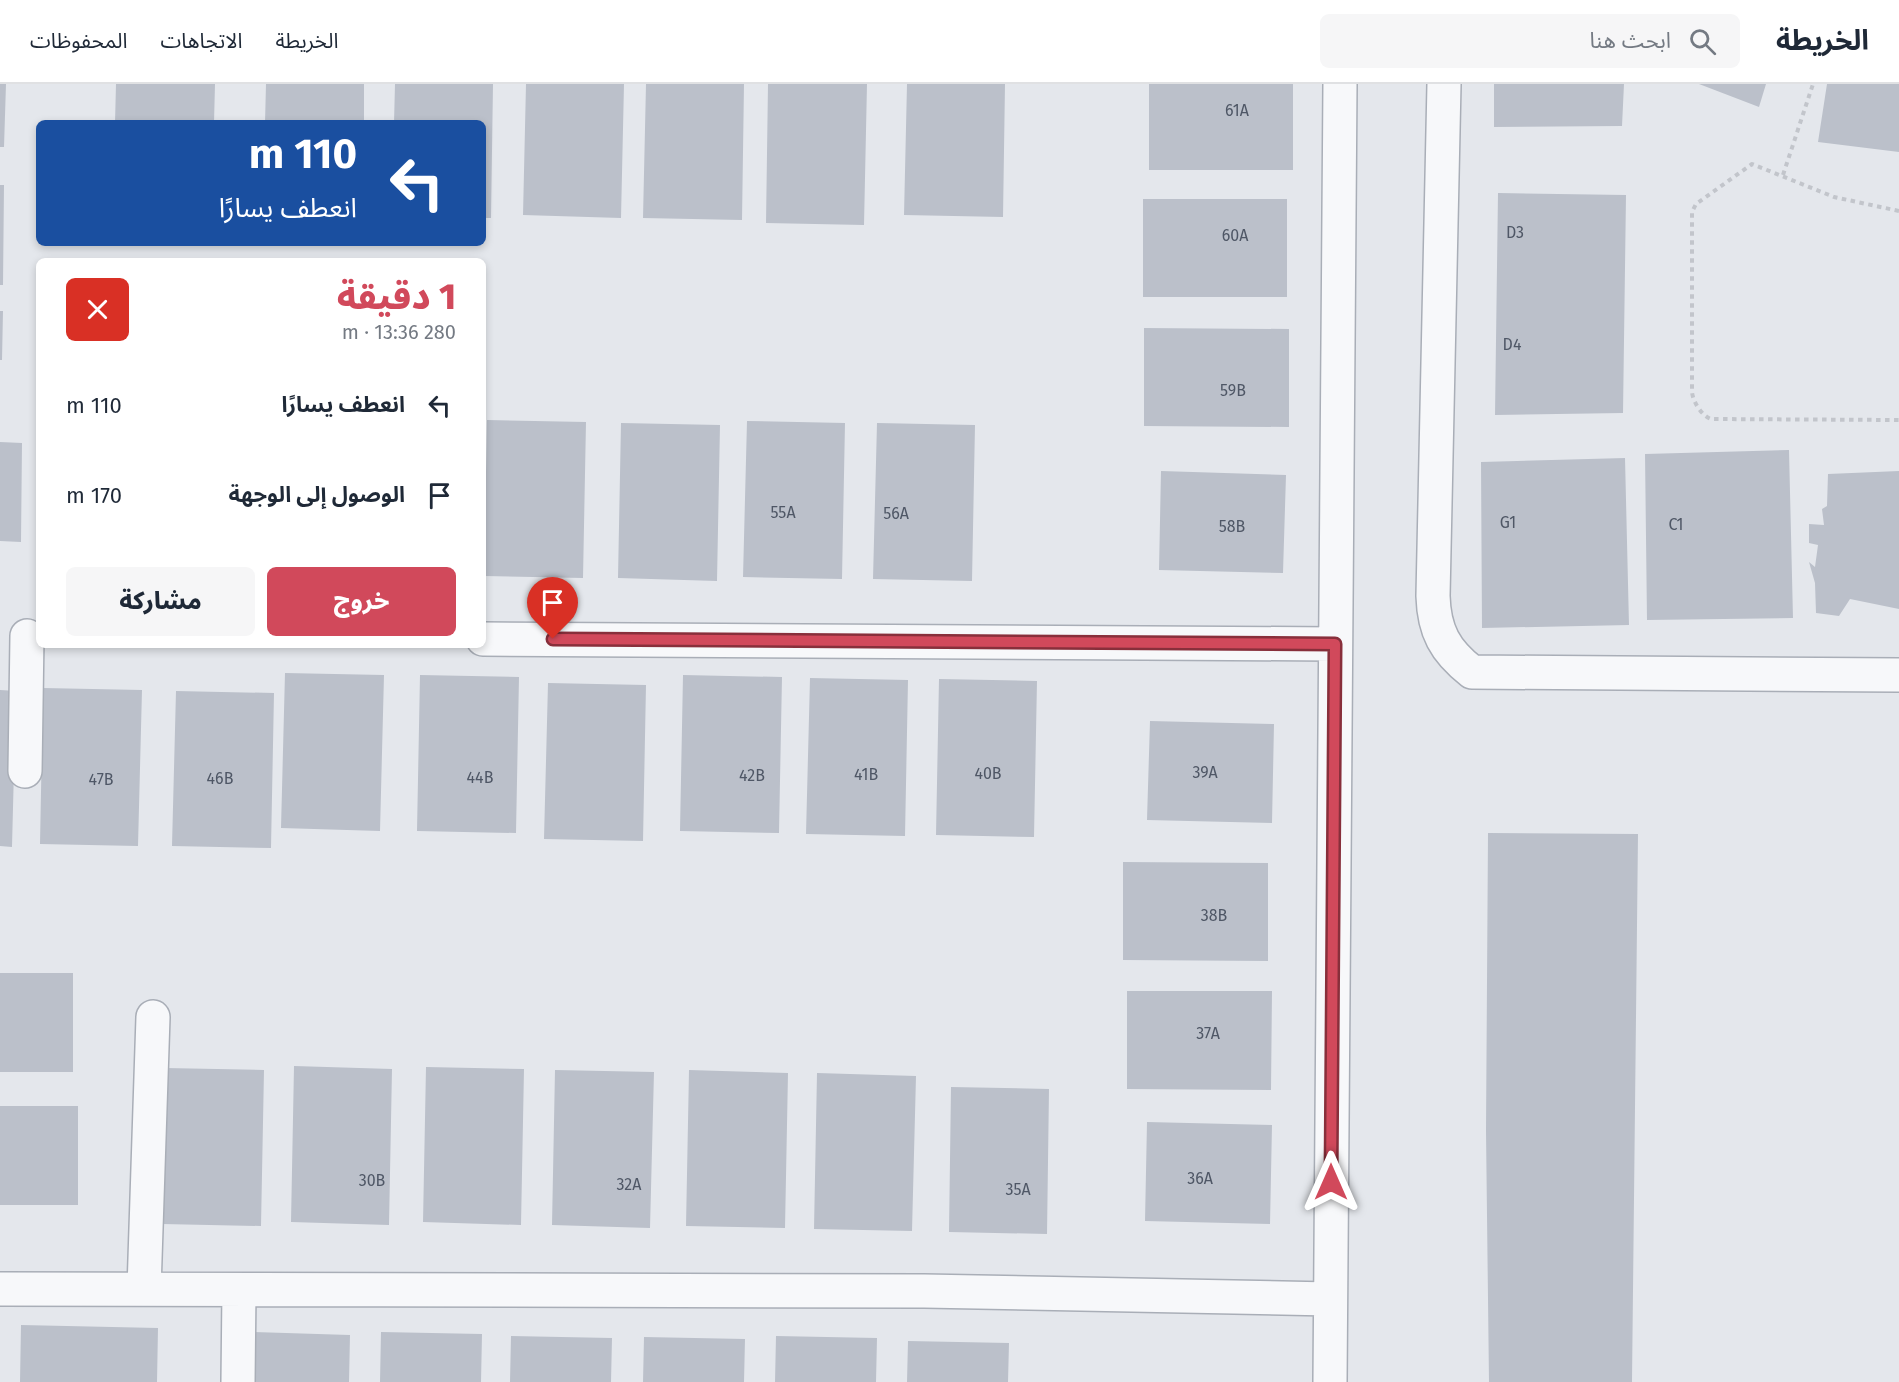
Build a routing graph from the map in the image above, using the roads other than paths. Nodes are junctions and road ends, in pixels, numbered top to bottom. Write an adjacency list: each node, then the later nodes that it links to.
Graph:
1 (1340, 84): 5 (street)
2 (1444, 84): 6 (street)
3 (22, 636): 7 (street)
4 (486, 639): 5 (street)
5 (1335, 644): 12 (street)
6 (1899, 675)
7 (25, 771)
8 (153, 1017): 10 (street)
9 (0, 1289): 10 (street)
10 (144, 1289): 11 (street)
11 (239, 1290): 12 (street); 13 (street)
12 (1330, 1299): 14 (street)
13 (238, 1382)
14 (1330, 1382)

